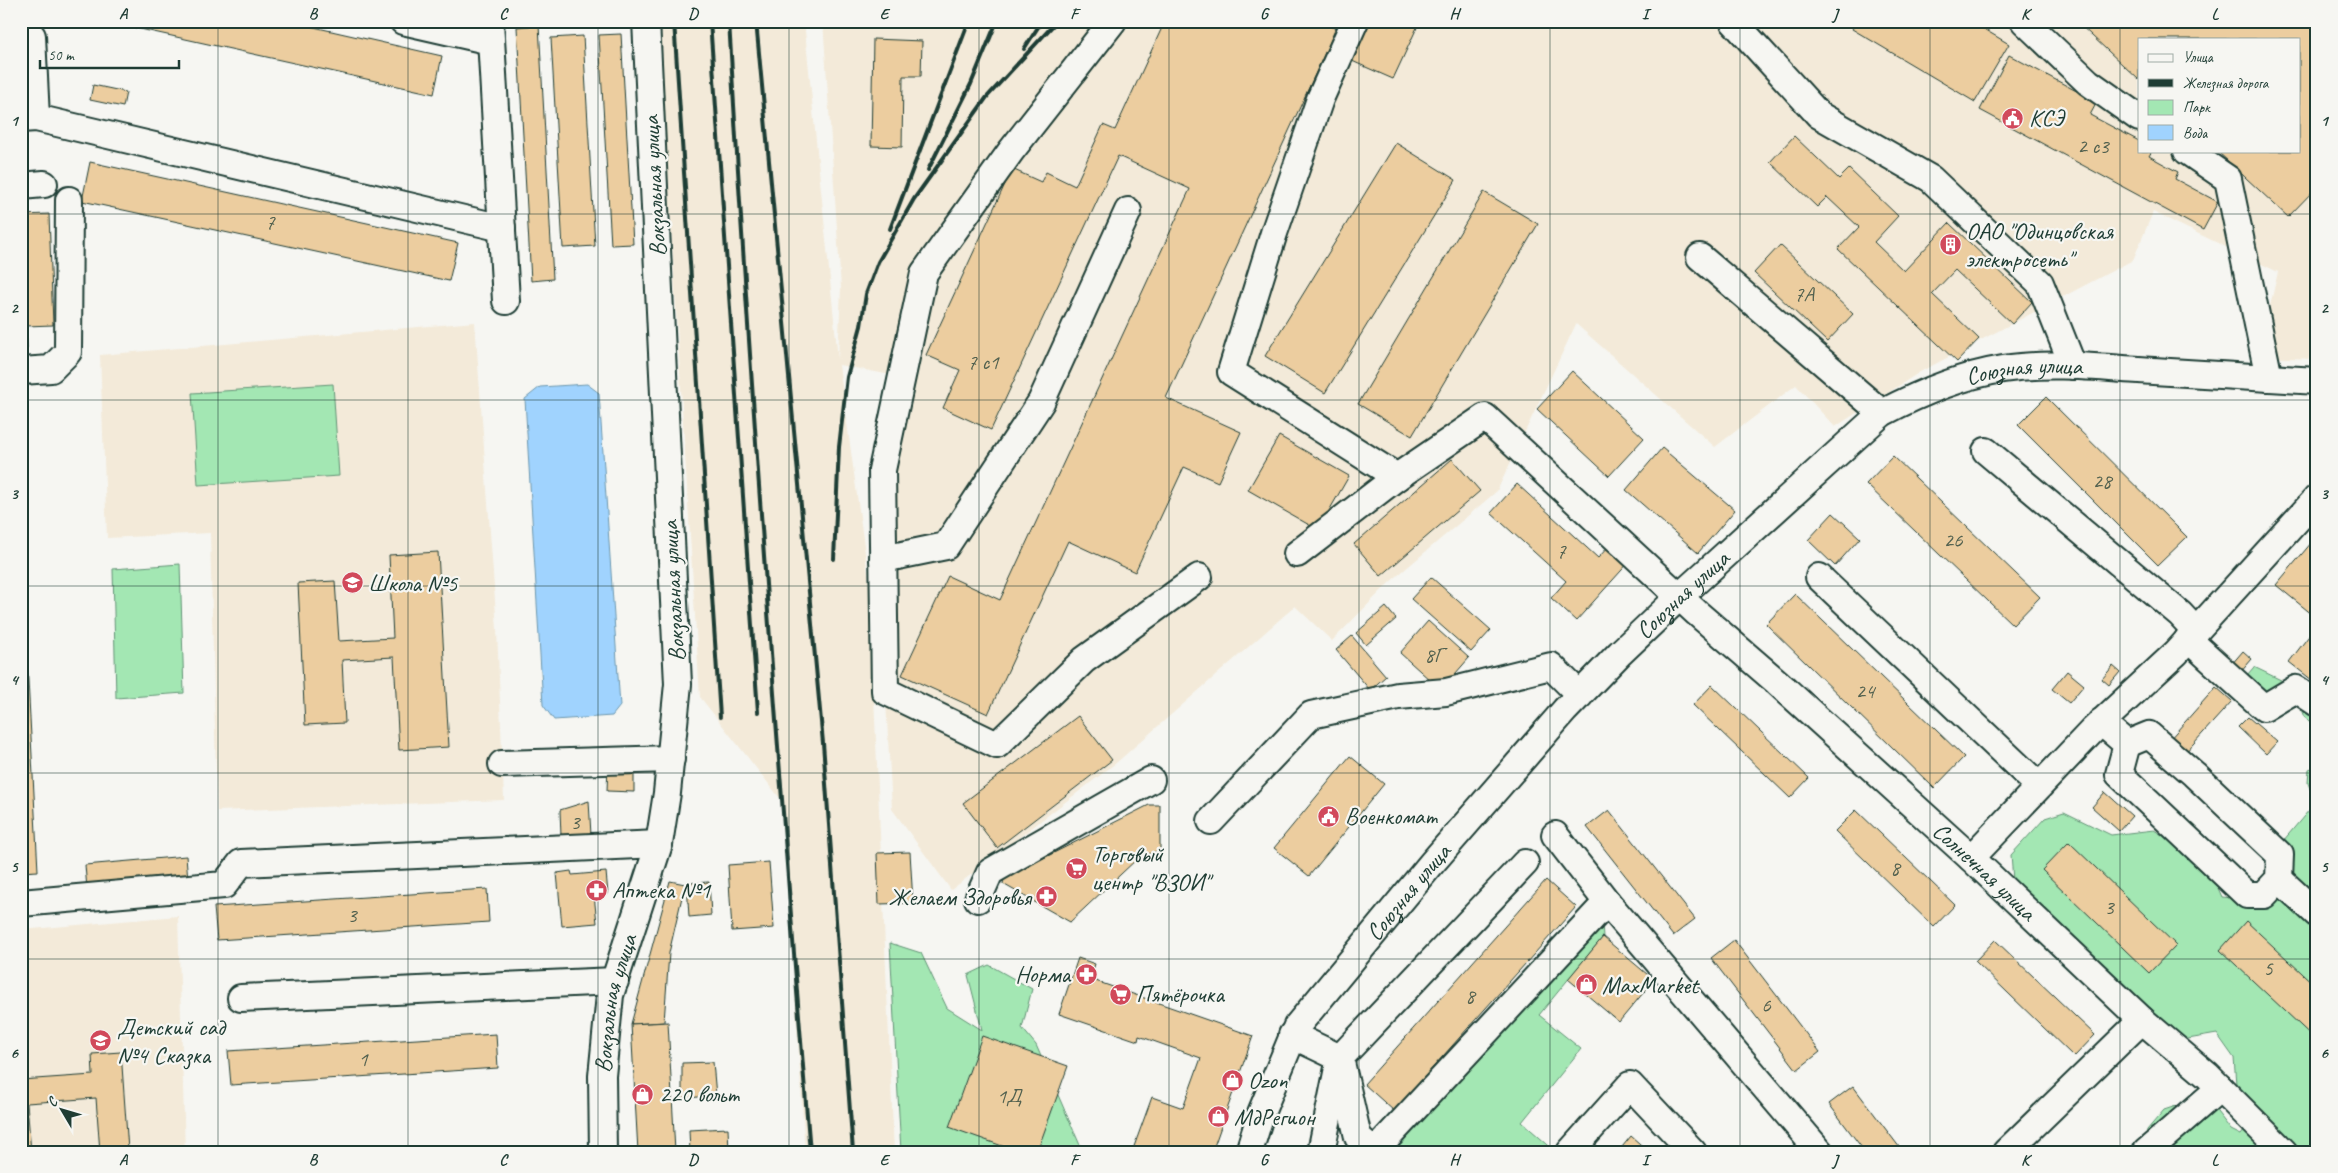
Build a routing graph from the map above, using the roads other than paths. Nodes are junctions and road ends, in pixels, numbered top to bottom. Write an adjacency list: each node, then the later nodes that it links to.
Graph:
1 (403, 21): 7 (street)
2 (646, 21): 35 (street, Вокзальная улица)
3 (1113, 21): 26 (street)
4 (1355, 21): 23 (street)
5 (1733, 21): 17 (street)
6 (2024, 21): 9 (street)
7 (491, 31): 14 (street)
8 (21, 37): 10 (street)
9 (2138, 117)
10 (29, 118): 14 (street)
11 (2188, 152): 19 (street)
12 (68, 200): 18 (street)
13 (1128, 211): 26 (street)
14 (502, 228): 16 (street)
15 (1700, 257): 21 (street)
16 (506, 301)
17 (2072, 366): 19 (street, Союзная улица); 21 (street, Союзная улица)
18 (21, 371)
19 (2269, 378): 20 (street, Союзная улица)
20 (2317, 381)
21 (1882, 413): 29 (street, Союзная улица)
22 (1986, 451): 30 (street)
23 (1397, 477): 25 (street); 29 (street, Солнечная улица)
24 (2317, 498): 30 (street)
25 (1297, 554)
26 (883, 559): 27 (street)
27 (1198, 577)
28 (1819, 577): 38 (street)
29 (1680, 596): 31 (street, Союзная улица); 42 (street, Солнечная улица)
30 (2192, 635): 32 (street); 33 (street)
31 (1580, 695): 39 (street); 52 (street, Союзная улица)
32 (2317, 703)
33 (2101, 722): 34 (street); 38 (street)
34 (2127, 744): 44 (street); 44 (street)
35 (671, 758): 36 (street); 41 (street, Вокзальная улица)
36 (502, 764)
37 (1151, 780): 45 (street)
38 (2039, 786): 42 (street)
39 (1211, 821)
40 (1555, 835): 46 (street)
41 (659, 844): 47 (street); 49 (street, Вокзальная улица)
42 (1971, 858): 51 (street, Солнечная улица)
43 (1525, 863): 53 (street)
44 (2279, 879): 48 (street)
45 (978, 899)
46 (1607, 902): 58 (street); 61 (street)
47 (21, 903)
48 (2317, 914)
49 (615, 981): 50 (street); 55 (street, Вокзальная улица)
50 (241, 998)
51 (2142, 1020): 54 (street, Солнечная улица); 62 (street)
52 (1292, 1035): 53 (street); 56 (street, Союзная улица)
53 (1340, 1058): 57 (street); 58 (street)
54 (2220, 1088): 63 (street); 64 (street, Солнечная улица)
55 (603, 1152)
56 (1249, 1152)
57 (1321, 1152)
58 (1375, 1152)
59 (1570, 1152): 60 (street)
60 (1693, 1152)
61 (1820, 1152)
62 (2006, 1152)
63 (2146, 1152)
64 (2284, 1152)

